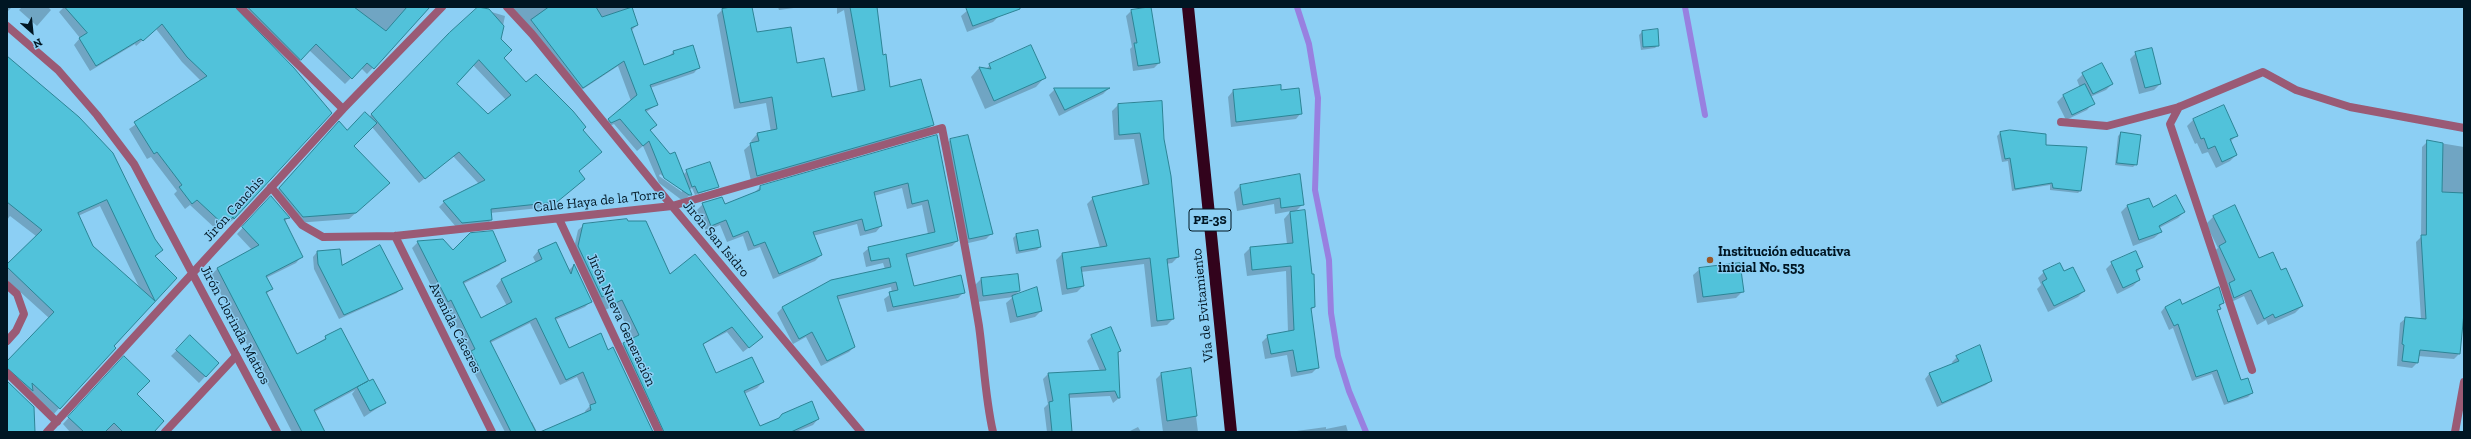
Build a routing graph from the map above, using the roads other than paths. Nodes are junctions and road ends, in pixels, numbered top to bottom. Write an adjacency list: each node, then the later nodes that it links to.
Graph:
1 (240, 7): 7 (street)
2 (442, 7): 7 (street, Jirón Canchis)
3 (507, 7): 11 (street, Jirón San Isidro)
4 (1188, 7): 29 (highway, Vía de Evitamiento / PE-3S)
5 (7, 26): 14 (street, Jirón Clorinda Mattos)
6 (2179, 107): 8 (street); 9 (street); 18 (street)
7 (343, 109): 10 (street, Jirón Canchis)
8 (2061, 122)
9 (2464, 128)
10 (272, 187): 13 (street, Calle Haya de la Torre); 14 (street, Jirón Canchis)
11 (672, 206): 12 (street, Calle Haya de la Torre); 27 (street, Jirón San Isidro); 28 (street, Calle Haya de la Torre)
12 (559, 219): 13 (street, Calle Haya de la Torre); 26 (street, Jirón Nueva Generación)
13 (394, 236): 25 (street, Avenida Cáceres)
14 (193, 274): 17 (street, Jirón Clorinda Mattos); 21 (street, Jirón Canchis)
15 (7, 285): 16 (street)
16 (7, 341)
17 (236, 356): 23 (street); 24 (street, Jirón Clorinda Mattos)
18 (2252, 370)
19 (7, 373): 21 (street)
20 (2464, 382): 30 (street)
21 (57, 422): 22 (street, Jirón Canchis)
22 (47, 432)
23 (165, 432)
24 (277, 432)
25 (492, 432)
26 (659, 432)
27 (861, 432)
28 (993, 432)
29 (1231, 432)
30 (2455, 432)

